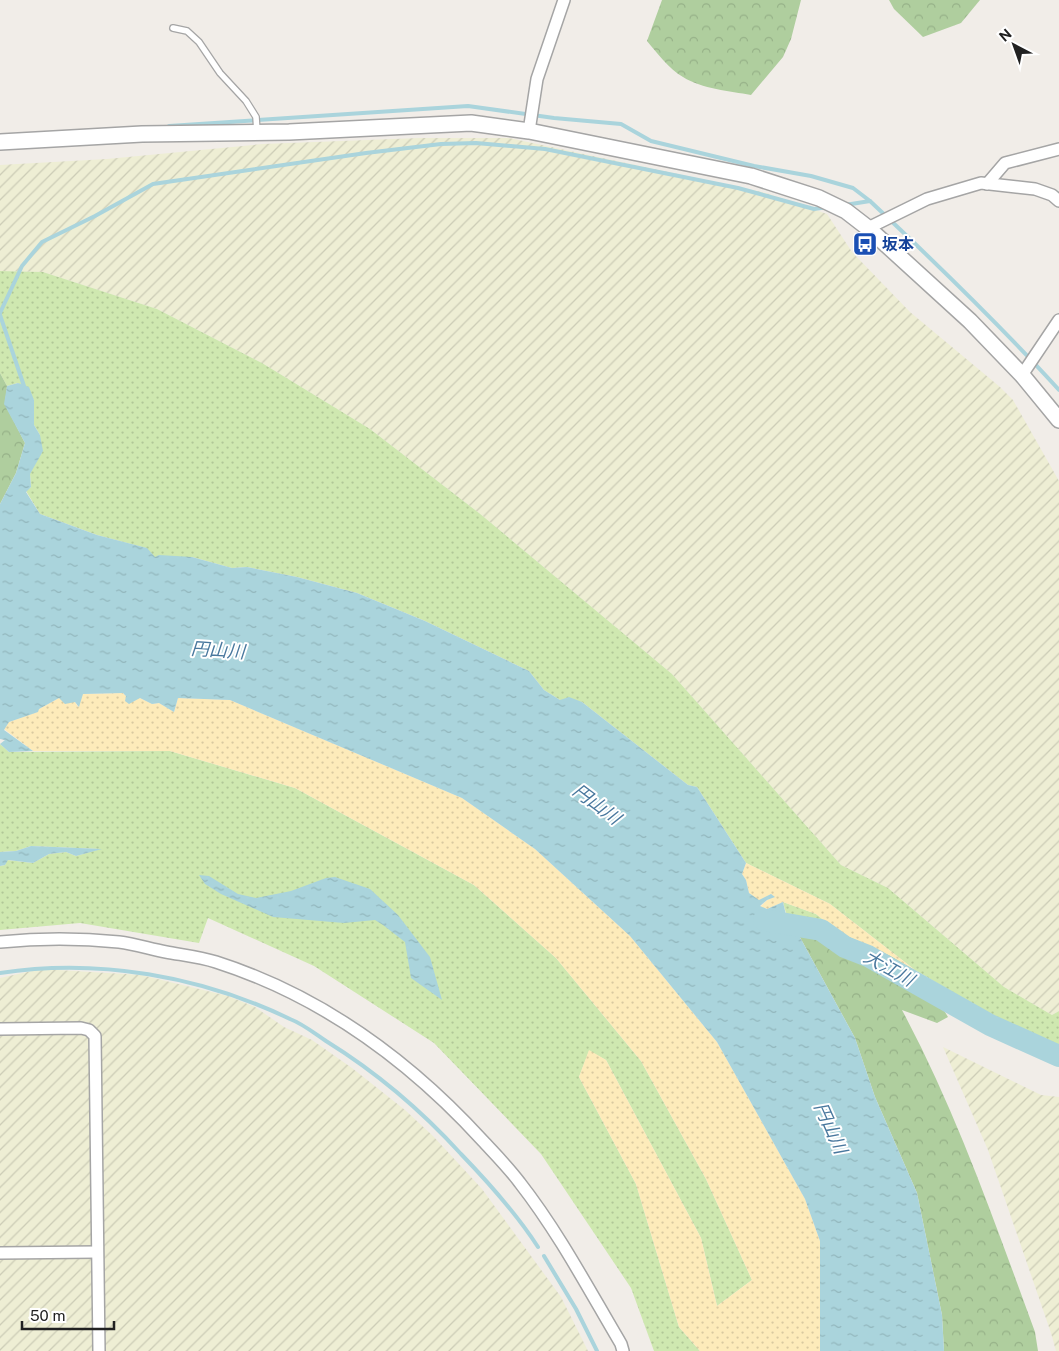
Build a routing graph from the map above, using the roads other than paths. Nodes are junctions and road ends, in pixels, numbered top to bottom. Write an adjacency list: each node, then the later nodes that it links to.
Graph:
1 (564, 0): 3 (street)
2 (173, 28): 4 (lane)
3 (529, 131): 4 (street); 9 (street)
4 (257, 132): 5 (street)
5 (0, 142)
6 (1059, 149): 7 (street)
7 (987, 184): 8 (street); 9 (street)
8 (1059, 201)
9 (868, 228): 11 (street)
10 (1059, 320): 11 (street)
11 (1022, 375): 12 (street)
12 (1059, 420)
13 (0, 942): 18 (street)
14 (0, 1029): 15 (street)
15 (98, 1252): 16 (street); 17 (street)
16 (0, 1253)
17 (99, 1351)
18 (623, 1351)

